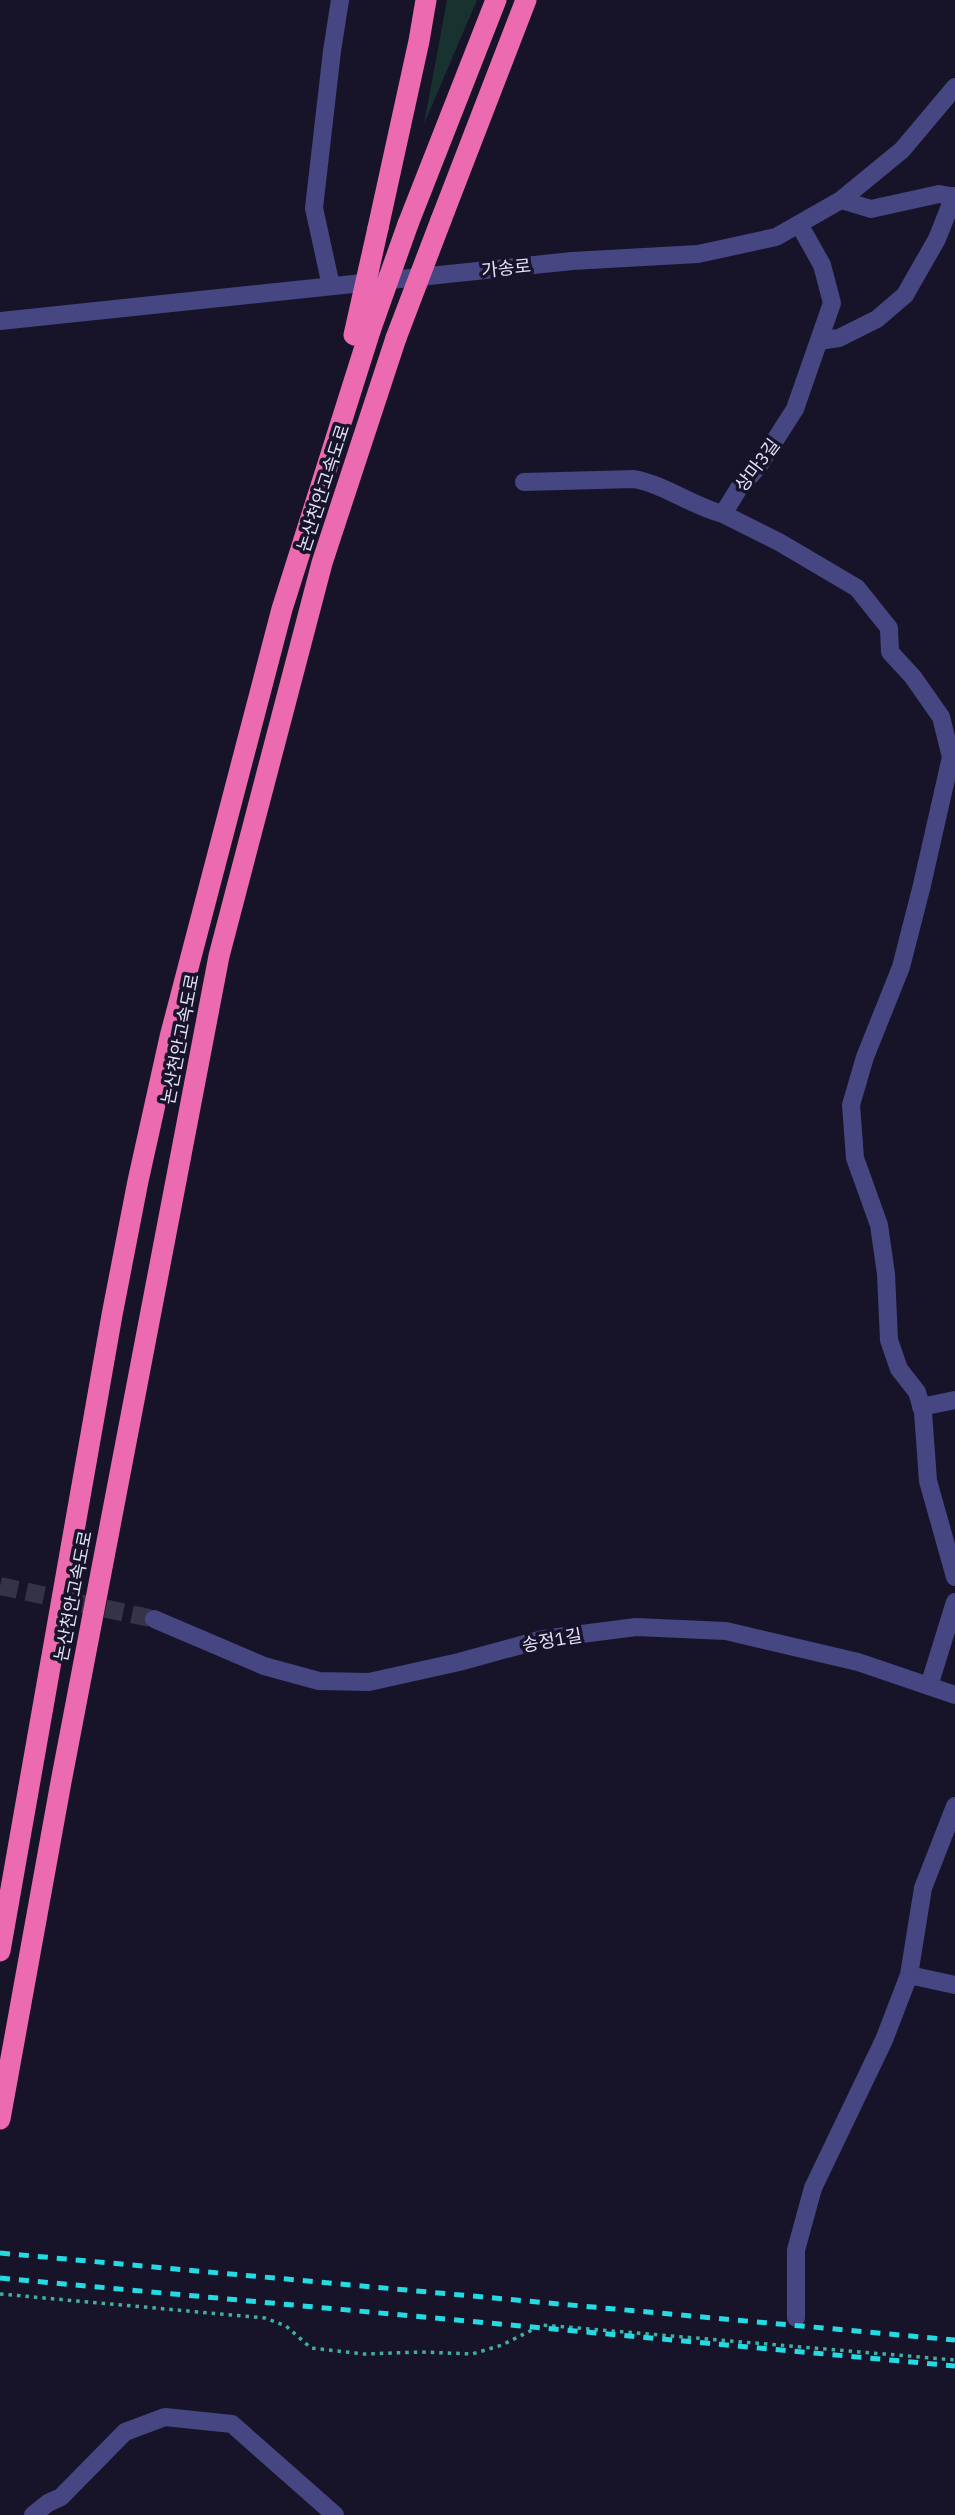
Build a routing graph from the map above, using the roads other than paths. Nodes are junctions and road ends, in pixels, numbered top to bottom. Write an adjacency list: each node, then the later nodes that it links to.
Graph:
1 (340, 0): 9 (street)
2 (426, 0): 11 (highway, bridge)
3 (496, 0): 11 (highway, 논산천안고속도로, bridge)
4 (526, 0): 27 (highway, 논산천안고속도로, bridge)
5 (955, 87): 7 (street, 가송로)
6 (954, 196): 7 (street); 12 (street)
7 (841, 200): 8 (street, 가송로)
8 (799, 223): 9 (street, 가송로); 12 (street, 상마3길)
9 (331, 286): 10 (street, 가송로)
10 (0, 321)
11 (362, 333): 24 (highway, 논산천안고속도로)
12 (819, 341): 14 (street, 상마3길)
13 (524, 482): 14 (street)
14 (723, 514): 15 (street)
15 (948, 797): 17 (street)
16 (955, 1400): 17 (street)
17 (922, 1407): 18 (street)
18 (955, 1577)
19 (955, 1602): 21 (street)
20 (154, 1619): 21 (street, 송정1길)
21 (929, 1686): 22 (street, 송정1길)
22 (955, 1695)
23 (955, 1806): 25 (street)
24 (0, 1951)
25 (909, 1975): 26 (street); 28 (street)
26 (955, 1985)
27 (0, 2119)
28 (796, 2318)
29 (33, 2515): 30 (street)
30 (335, 2515)

